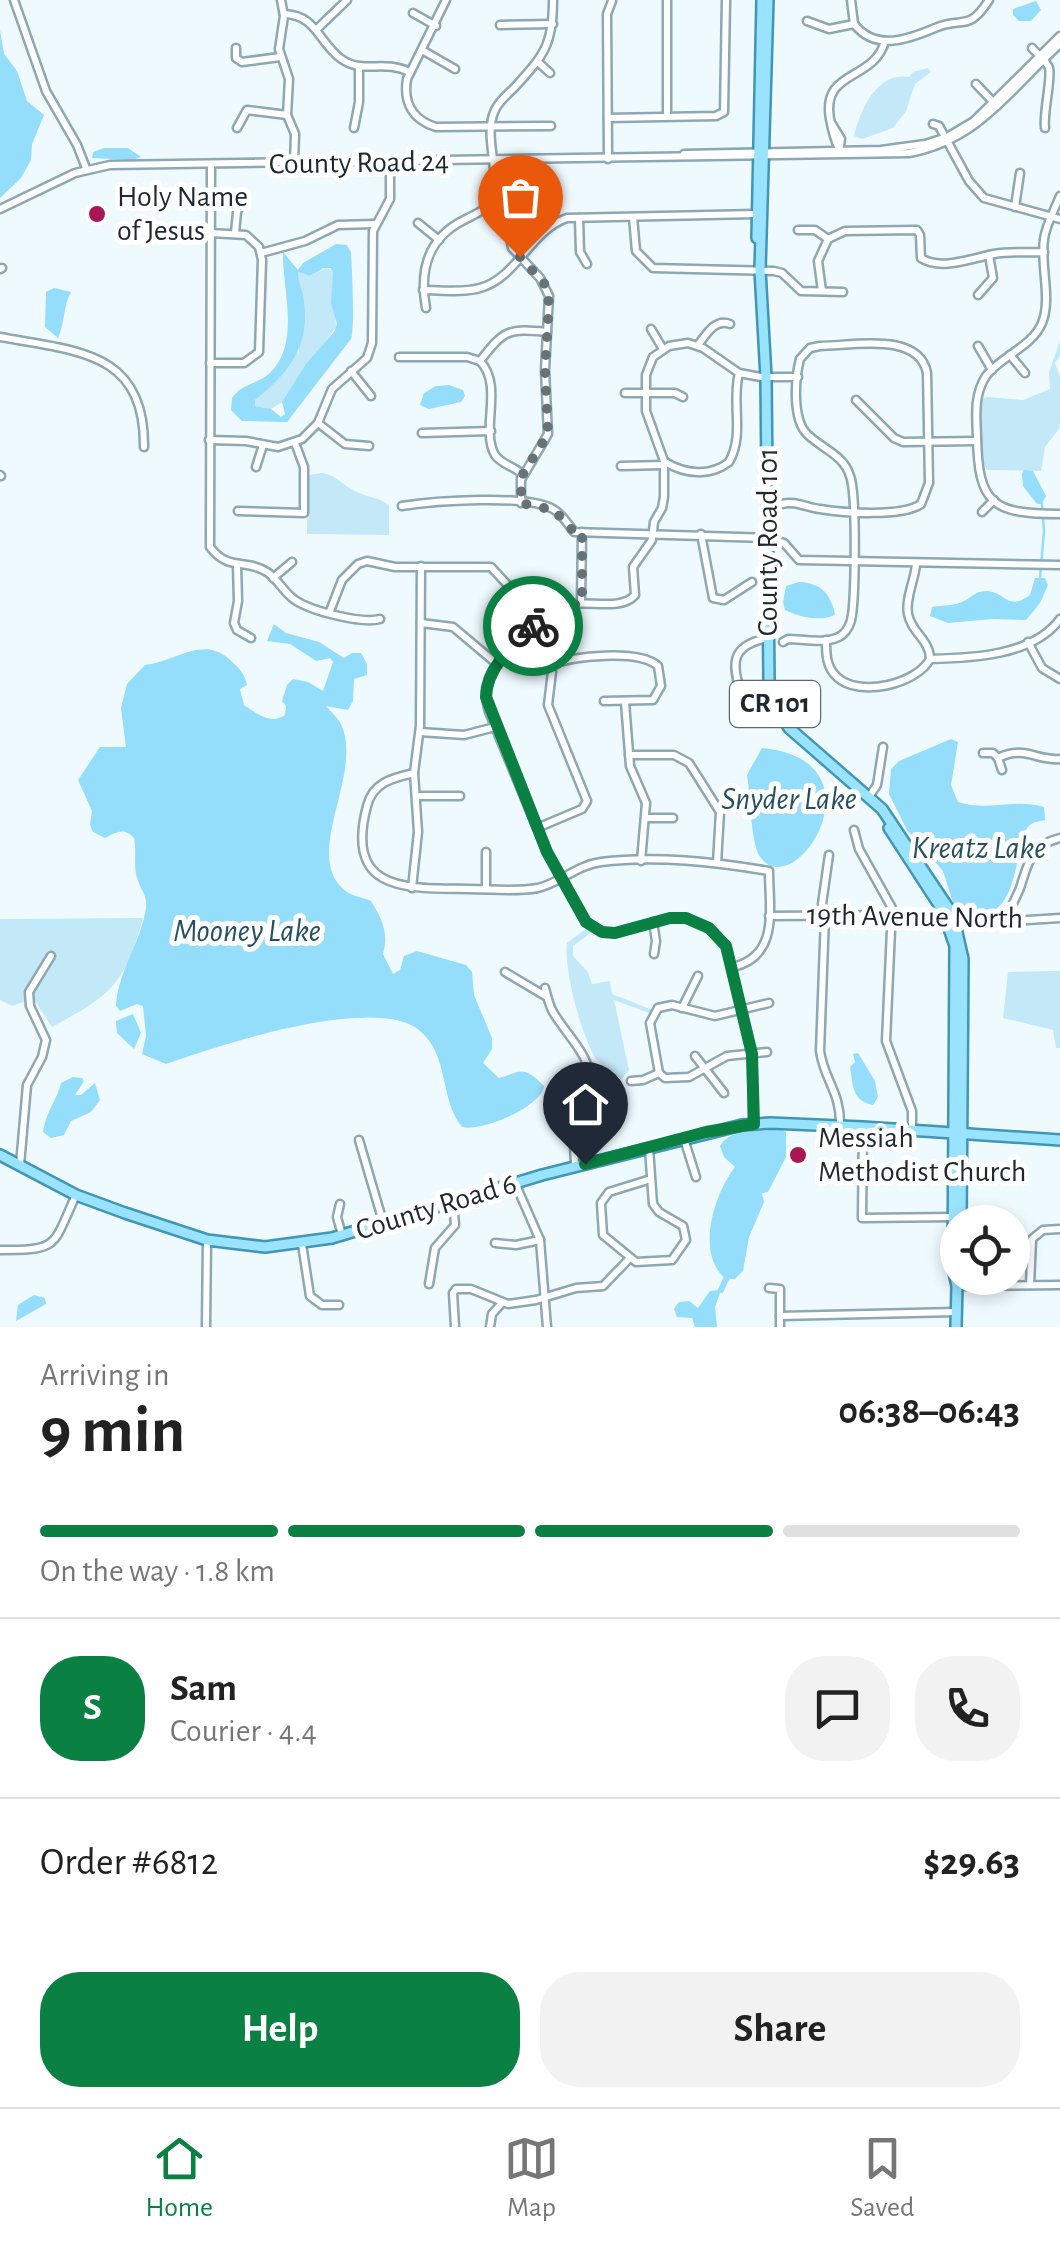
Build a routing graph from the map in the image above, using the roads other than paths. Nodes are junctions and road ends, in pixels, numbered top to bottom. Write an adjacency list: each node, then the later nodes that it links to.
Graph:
1 (14, 0): 52 (street)
2 (282, 0): 13 (street)
3 (346, 0): 19 (street)
4 (446, 0): 18 (street)
5 (553, 0): 16 (street)
6 (612, 0): 37 (street)
7 (667, 0): 36 (street)
8 (726, 0): 36 (street)
9 (765, 0): 46 (main road, County Road 101 / CR 101)
10 (851, 0): 17 (street)
11 (989, 0): 21 (street)
12 (413, 13): 18 (street)
13 (284, 14): 19 (street); 26 (street)
14 (807, 21): 17 (street)
15 (500, 24): 16 (street)
16 (553, 24): 28 (street)
17 (854, 24): 21 (street)
18 (436, 26): 25 (street)
19 (317, 29): 29 (street)
20 (1060, 36): 27 (street, County Road 24)
21 (885, 41): 45 (street)
22 (1060, 44): 27 (street, County Road 24)
23 (236, 48): 26 (street)
24 (1032, 48): 27 (street)
25 (422, 50): 30 (street); 31 (street)
26 (280, 57): 35 (street)
27 (1041, 58): 34 (street, County Road 24); 43 (street)
28 (538, 62): 32 (street); 40 (street)
29 (359, 67): 31 (street); 42 (street)
30 (456, 69)
31 (410, 72): 40 (street)
32 (550, 73)
33 (976, 84): 34 (street)
34 (996, 105): 44 (street, County Road 24)
35 (287, 115): 41 (street); 51 (street)
36 (667, 116): 37 (street)
37 (608, 118): 47 (street)
38 (934, 124): 44 (street)
39 (551, 126): 40 (street)
40 (492, 127): 48 (street)
41 (237, 128)
42 (354, 128)
43 (1045, 128)
44 (948, 140): 45 (street, County Road 24); 57 (street)
45 (839, 152): 46 (street, County Road 24)
46 (761, 153): 47 (street, County Road 24); 59 (main road, County Road 101 / CR 101); 70 (main road, County Road 101 / CR 101)
47 (608, 159): 48 (street, County Road 24)
48 (493, 161): 49 (street, County Road 24); 54 (street)
49 (390, 162): 51 (street, County Road 24); 64 (street)
50 (211, 164): 51 (street, County Road 24); 52 (street, County Road 24); 66 (street)
51 (294, 164)
52 (86, 169): 58 (street, County Road 24)
53 (1020, 174): 57 (street)
54 (493, 188): 69 (street); 74 (street)
55 (1060, 196): 62 (street)
56 (244, 198): 67 (street)
57 (1015, 206): 62 (street)
58 (0, 209)
59 (756, 214): 60 (street); 70 (main road, County Road 101 / CR 101)
60 (633, 217): 61 (street); 76 (street)
61 (578, 218): 74 (street); 75 (street)
62 (1056, 218): 71 (street)
63 (418, 223): 69 (street)
64 (375, 224): 72 (street); 94 (street)
65 (798, 230): 68 (street)
66 (210, 233): 67 (street); 92 (street)
67 (235, 233): 72 (street)
68 (828, 238): 73 (street); 78 (street)
69 (439, 240): 77 (street)
70 (760, 246): 76 (main road, County Road 101 / CR 101)
71 (1044, 252): 73 (street); 89 (street)
72 (261, 253): 92 (street)
73 (989, 255): 80 (street)
74 (520, 257): 77 (street); 84 (street)
75 (587, 264)
76 (760, 270): 78 (street); 97 (main road, County Road 101 / CR 101)
77 (423, 290): 81 (street)
78 (822, 291): 79 (street)
79 (843, 292)
80 (978, 295)
81 (426, 308)
82 (730, 324): 86 (street)
83 (651, 329): 88 (street)
84 (547, 332): 91 (street); 117 (street)
85 (0, 338): 111 (street)
86 (698, 346): 88 (street); 96 (street)
87 (978, 346): 93 (street)
88 (663, 349): 99 (street)
89 (1010, 354): 93 (street); 95 (street)
90 (399, 357): 91 (street)
91 (480, 361): 105 (street)
92 (210, 364): 107 (street)
93 (992, 370): 108 (street)
94 (351, 371): 101 (street); 104 (street)
95 (1025, 373)
96 (738, 374): 97 (street); 114 (street)
97 (766, 377): 98 (street); 129 (main road, County Road 101 / CR 101)
98 (798, 377): 110 (street); 123 (street)
99 (646, 393): 100 (street); 102 (street); 114 (street)
100 (625, 394)
101 (371, 396)
102 (683, 398)
103 (856, 400): 110 (street)
104 (318, 423): 109 (street); 113 (street)
105 (492, 430): 106 (street); 117 (street)
106 (422, 433)
107 (209, 440): 112 (street); 133 (street)
108 (977, 442): 110 (street); 118 (street)
109 (296, 443): 112 (street); 122 (street)
110 (928, 443): 123 (street)
111 (144, 446)
112 (262, 446): 116 (street)
113 (369, 446)
114 (664, 463): 115 (street); 127 (street)
115 (621, 466)
116 (256, 467)
117 (522, 478): 119 (street)
118 (994, 500): 124 (street); 125 (street)
119 (520, 503): 121 (street); 126 (street)
120 (782, 504): 123 (street)
121 (402, 506)
122 (238, 510)
123 (852, 511): 131 (street)
124 (982, 512)
125 (1060, 514)
126 (582, 532): 127 (street); 138 (street)
127 (653, 533): 128 (street); 138 (street)
128 (702, 534): 129 (street); 137 (street)
129 (768, 538): 131 (street); 146 (main road, County Road 101 / CR 101)
130 (292, 562): 136 (street)
131 (853, 563): 132 (street); 147 (street)
132 (916, 564): 134 (street); 150 (street)
133 (236, 565): 136 (street); 145 (street)
134 (1060, 565)
135 (421, 566): 139 (street); 142 (street); 143 (street)
136 (273, 578): 139 (street)
137 (752, 582)
138 (582, 603): 142 (street)
139 (330, 612): 140 (street)
140 (380, 618)
141 (1060, 619): 149 (street)
142 (540, 620): 144 (street)
143 (421, 623): 151 (street); 158 (street)
144 (523, 636): 151 (street); 152 (street)
145 (251, 638)
146 (768, 638): 154 (street); 168 (main road, County Road 101 / CR 101)
147 (826, 640): 148 (street); 150 (street)
148 (783, 642)
149 (1028, 642): 150 (street); 153 (street)
150 (930, 659)
151 (497, 664): 157 (street)
152 (550, 665): 156 (street); 171 (street)
153 (1060, 678)
154 (742, 696)
155 (604, 701): 156 (street)
156 (625, 702): 161 (street)
157 (495, 727): 158 (street); 171 (street)
158 (420, 732): 165 (street)
159 (883, 747): 168 (street)
160 (983, 753): 162 (street)
161 (628, 755): 169 (street); 177 (street)
162 (998, 758): 163 (street); 164 (street)
163 (1060, 759)
164 (1002, 770)
165 (414, 773): 166 (street); 179 (street)
166 (416, 796): 167 (street); 179 (street)
167 (460, 796)
168 (869, 797): 185 (main road, County Road 101 / CR 101)
169 (646, 818): 170 (street); 176 (street)
170 (673, 818)
171 (537, 828): 178 (street)
172 (854, 830): 183 (street)
173 (1060, 838): 186 (street)
174 (486, 852): 180 (street)
175 (828, 854): 182 (street)
176 (641, 861): 177 (street); 178 (street)
177 (718, 863): 181 (street)
178 (561, 878): 180 (street); 187 (street)
179 (412, 888): 180 (street)
180 (486, 888)
181 (769, 916): 182 (street, 19th Avenue North); 190 (street)
182 (824, 916): 183 (street, 19th Avenue North); 207 (street)
183 (892, 916): 185 (street, 19th Avenue North); 209 (street)
184 (1060, 918): 186 (street, 19th Avenue North)
185 (951, 920): 186 (street, 19th Avenue North); 205 (main road, County Road 101 / CR 101)
186 (1011, 920)
187 (654, 922): 188 (street); 190 (street)
188 (654, 954)
189 (51, 956): 219 (street)
190 (733, 967): 197 (street)
191 (506, 972): 194 (street)
192 (698, 976): 196 (street)
193 (544, 988): 194 (street)
194 (548, 998): 220 (street)
195 (769, 1003): 197 (street)
196 (682, 1008): 197 (street); 202 (street)
197 (742, 1011): 199 (street)
198 (767, 1052): 199 (street)
199 (752, 1054): 201 (street); 206 (street)
200 (695, 1056): 201 (street)
201 (704, 1068): 202 (street); 204 (street)
202 (659, 1073): 203 (street)
203 (631, 1081)
204 (724, 1093)
205 (958, 1114): 210 (main road); 211 (main road, County Road 101 / CR 101); 212 (main road)
206 (754, 1124): 207 (main road, County Road 6); 213 (main road, County Road 6)
207 (840, 1127): 208 (main road, County Road 6)
208 (863, 1129): 209 (main road, County Road 6); 228 (street)
209 (912, 1133): 210 (main road, County Road 6)
210 (935, 1135): 211 (main road, County Road 6); 218 (main road)
211 (958, 1136): 212 (main road, County Road 6); 218 (main road, County Road 101 / CR 101)
212 (980, 1137): 215 (main road, County Road 6); 218 (main road)
213 (684, 1138): 216 (main road, County Road 6); 221 (street)
214 (359, 1140): 229 (street)
215 (1060, 1143)
216 (649, 1147): 220 (main road, County Road 6); 222 (street)
217 (0, 1155): 219 (main road, County Road 6)
218 (958, 1155): 227 (main road, County Road 101 / CR 101)
219 (20, 1166): 224 (main road, County Road 6)
220 (575, 1166): 223 (main road, County Road 6)
221 (696, 1177)
222 (651, 1179): 237 (street); 237 (street)
223 (515, 1183): 225 (main road, County Road 6); 233 (street)
224 (76, 1195): 232 (main road, County Road 6); 236 (street)
225 (453, 1201): 229 (main road, County Road 6); 238 (street)
226 (340, 1204): 231 (street)
227 (958, 1205)
228 (940, 1219)
229 (383, 1222): 231 (main road, County Road 6)
230 (1060, 1230): 240 (street)
231 (342, 1235): 234 (main road, County Road 6)
232 (208, 1240): 234 (main road, County Road 6); 248 (street)
233 (540, 1240): 235 (street); 243 (street)
234 (302, 1244): 245 (street)
235 (494, 1244)
236 (0, 1250)
237 (629, 1260): 243 (street)
238 (429, 1284)
239 (1060, 1284): 240 (street)
240 (1030, 1286)
241 (769, 1288): 247 (street)
242 (957, 1295): 246 (main road, County Road 101 / CR 101)
243 (542, 1299): 244 (street); 251 (street)
244 (502, 1303): 249 (street); 250 (street)
245 (339, 1305)
246 (956, 1312): 247 (street); 253 (main road, County Road 101 / CR 101)
247 (780, 1316): 252 (street)
248 (206, 1327)
249 (455, 1327)
250 (490, 1327)
251 (546, 1327)
252 (780, 1327)
253 (956, 1327)

